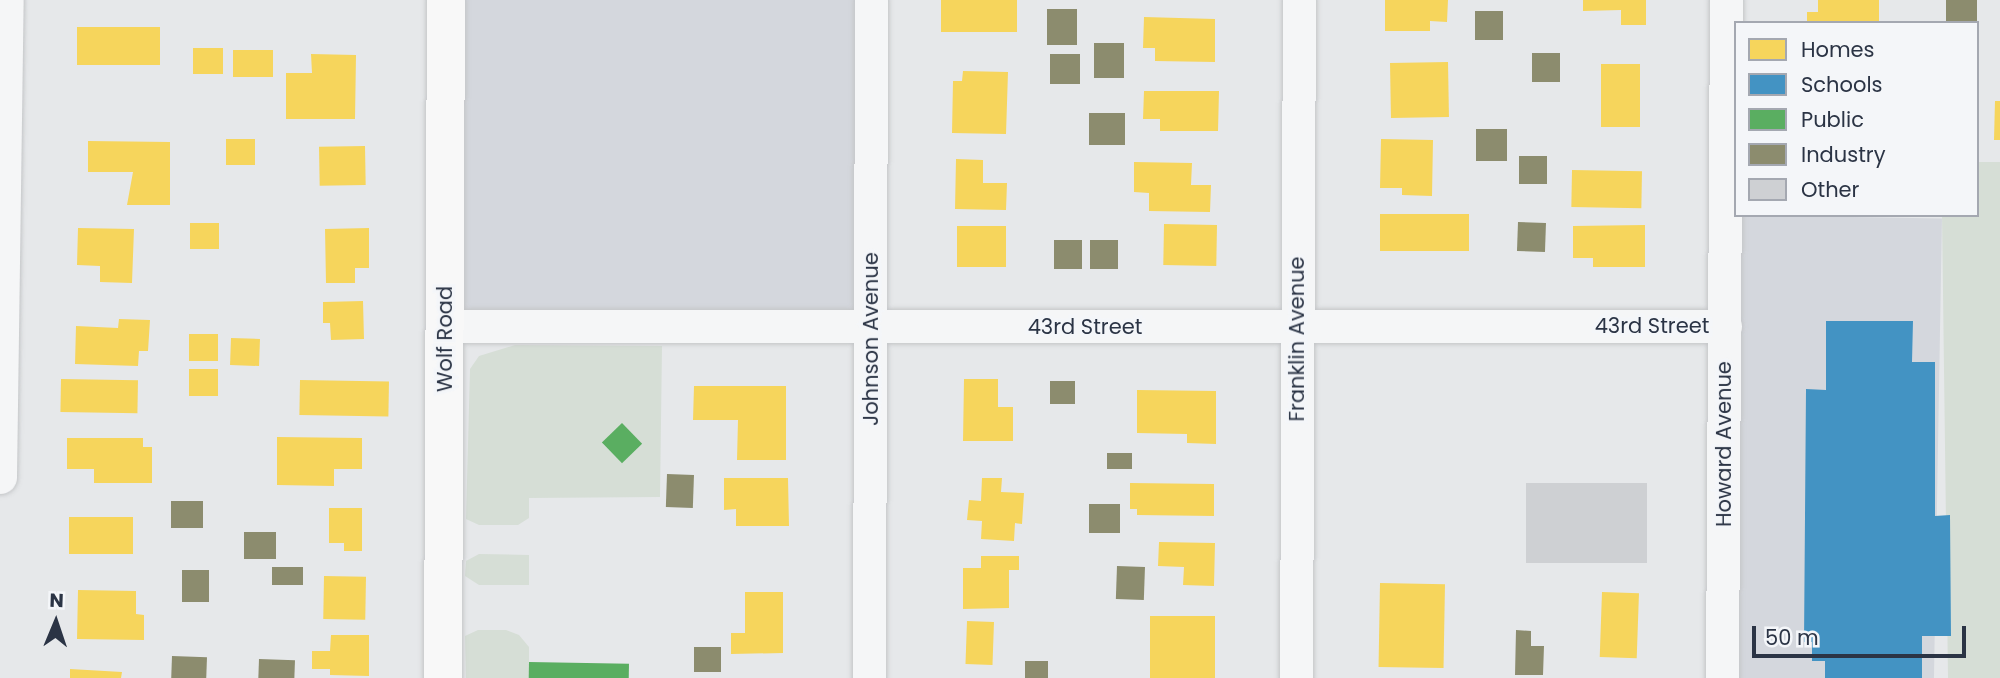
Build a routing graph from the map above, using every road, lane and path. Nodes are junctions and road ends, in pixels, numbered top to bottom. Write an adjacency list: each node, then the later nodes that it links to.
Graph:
1 (7, 0): 10 (street)
2 (446, 0): 6 (main road, Wolf Road)
3 (871, 0): 9 (street, Johnson Avenue)
4 (1299, 0): 7 (street, Franklin Avenue)
5 (1726, 0): 8 (street, Howard Avenue)
6 (445, 326): 9 (street, 43rd Street); 11 (main road, Wolf Road)
7 (1297, 326): 8 (street, 43rd Street); 9 (street, 43rd Street); 13 (street, Franklin Avenue)
8 (1725, 326): 14 (street, Howard Avenue)
9 (872, 328): 12 (street, Johnson Avenue)
10 (0, 477)
11 (443, 678)
12 (869, 678)
13 (1296, 678)
14 (1722, 678)

